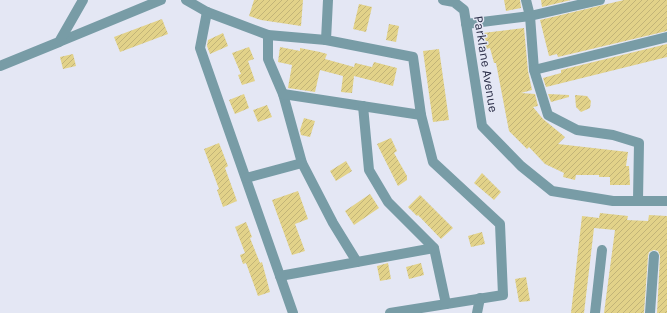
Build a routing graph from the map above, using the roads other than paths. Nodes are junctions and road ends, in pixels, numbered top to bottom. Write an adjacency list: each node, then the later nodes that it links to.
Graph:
1 (83, 0): 14 (street)
2 (161, 0): 14 (street)
3 (186, 0): 8 (street)
4 (328, 0): 13 (street)
5 (443, 0): 10 (street, Parklane Avenue)
6 (526, 0): 9 (street)
7 (600, 0): 9 (street)
8 (207, 12): 11 (street); 21 (street)
9 (530, 16): 10 (street); 16 (street)
10 (466, 24): 22 (street, Parklane Avenue)
11 (268, 35): 13 (street); 17 (street)
12 (667, 37): 16 (street)
13 (326, 40): 19 (street)
14 (59, 42): 15 (street)
15 (0, 66)
16 (534, 70): 22 (street)
17 (283, 94): 18 (street); 20 (street)
18 (363, 106): 19 (street); 24 (street)
19 (421, 115): 29 (street)
20 (302, 163): 21 (street); 27 (street)
21 (246, 178): 28 (street)
22 (638, 200): 23 (street, Parklane Avenue)
23 (667, 201)
24 (434, 248): 27 (street); 30 (street)
25 (602, 250): 34 (street)
26 (654, 256): 35 (street)
27 (357, 262): 28 (street)
28 (280, 276): 31 (street)
29 (480, 298): 30 (street); 33 (street)
30 (446, 304): 32 (street)
31 (293, 313)
32 (390, 313)
33 (477, 313)
34 (595, 313)
35 (650, 313)

